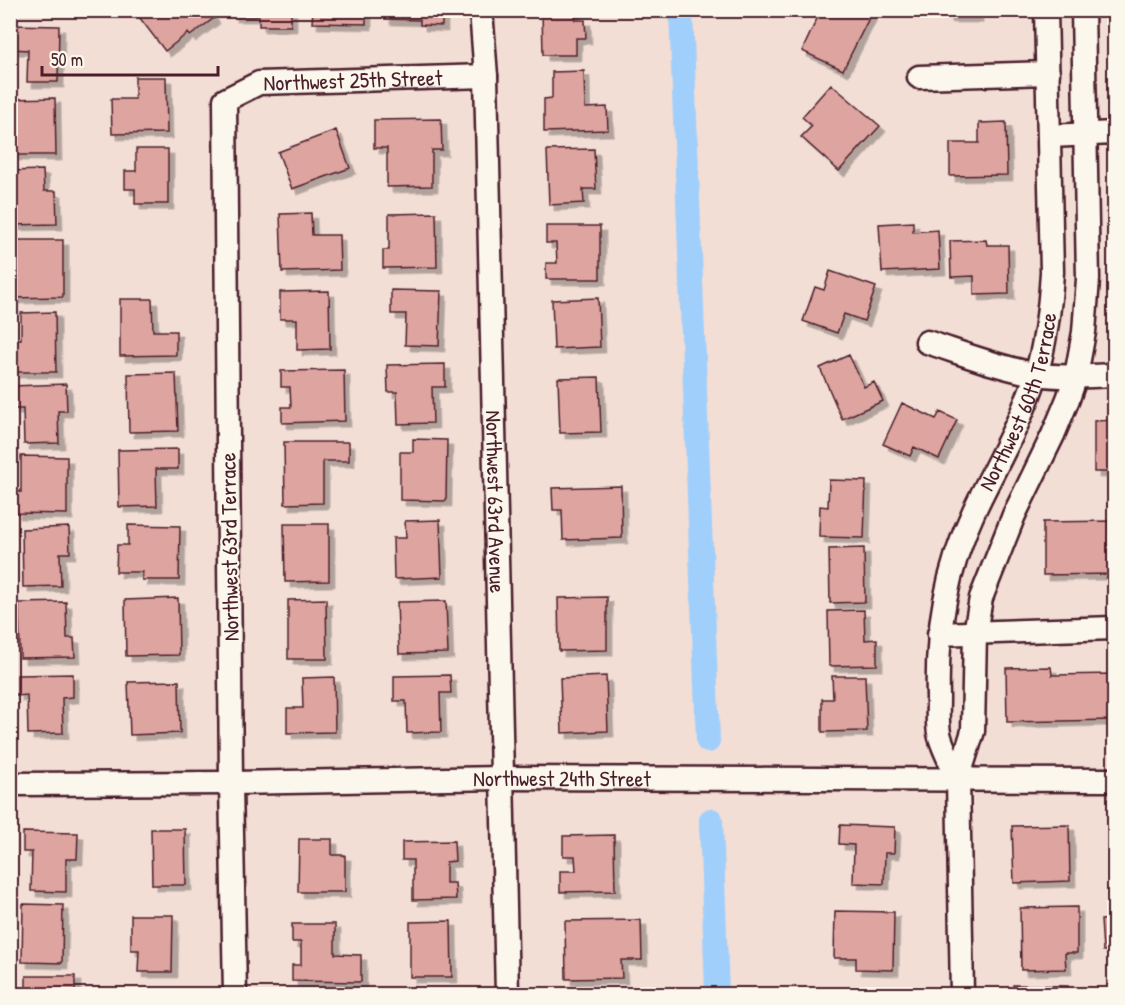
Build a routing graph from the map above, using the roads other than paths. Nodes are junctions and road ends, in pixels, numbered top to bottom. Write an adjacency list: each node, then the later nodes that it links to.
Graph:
1 (481, 10): 5 (street, Northwest 63rd Avenue)
2 (1047, 10): 4 (street, Northwest 60th Terrace)
3 (1083, 10): 9 (street, Northwest 60th Terrace)
4 (1048, 73): 6 (street); 10 (street, Northwest 60th Terrace)
5 (486, 76): 7 (street, Northwest 25th Street); 18 (street, Northwest 63rd Avenue)
6 (919, 77)
7 (225, 100): 21 (street, Northwest 63rd Terrace)
8 (1114, 133): 9 (street)
9 (1086, 134): 10 (street); 14 (street, Northwest 60th Terrace)
10 (1050, 136): 12 (street, Northwest 60th Terrace)
11 (927, 342): 12 (street)
12 (1036, 374): 14 (street); 17 (street, Northwest 60th Terrace)
13 (1114, 375): 14 (street)
14 (1076, 376): 16 (street, Northwest 60th Terrace)
15 (1114, 628): 16 (street)
16 (975, 633): 17 (street); 19 (street, Northwest 60th Terrace)
17 (939, 634): 19 (street, Northwest 60th Terrace)
18 (501, 778): 19 (street, Northwest 24th Street); 21 (street, Northwest 24th Street); 24 (street, Northwest 63rd Avenue)
19 (958, 779): 20 (street, Northwest 24th Street); 25 (street, Northwest 60th Terrace)
20 (1114, 780)
21 (231, 783): 22 (street, Northwest 24th Street); 23 (street, Northwest 63rd Terrace)
22 (10, 784)
23 (235, 994)
24 (507, 994)
25 (962, 994)

